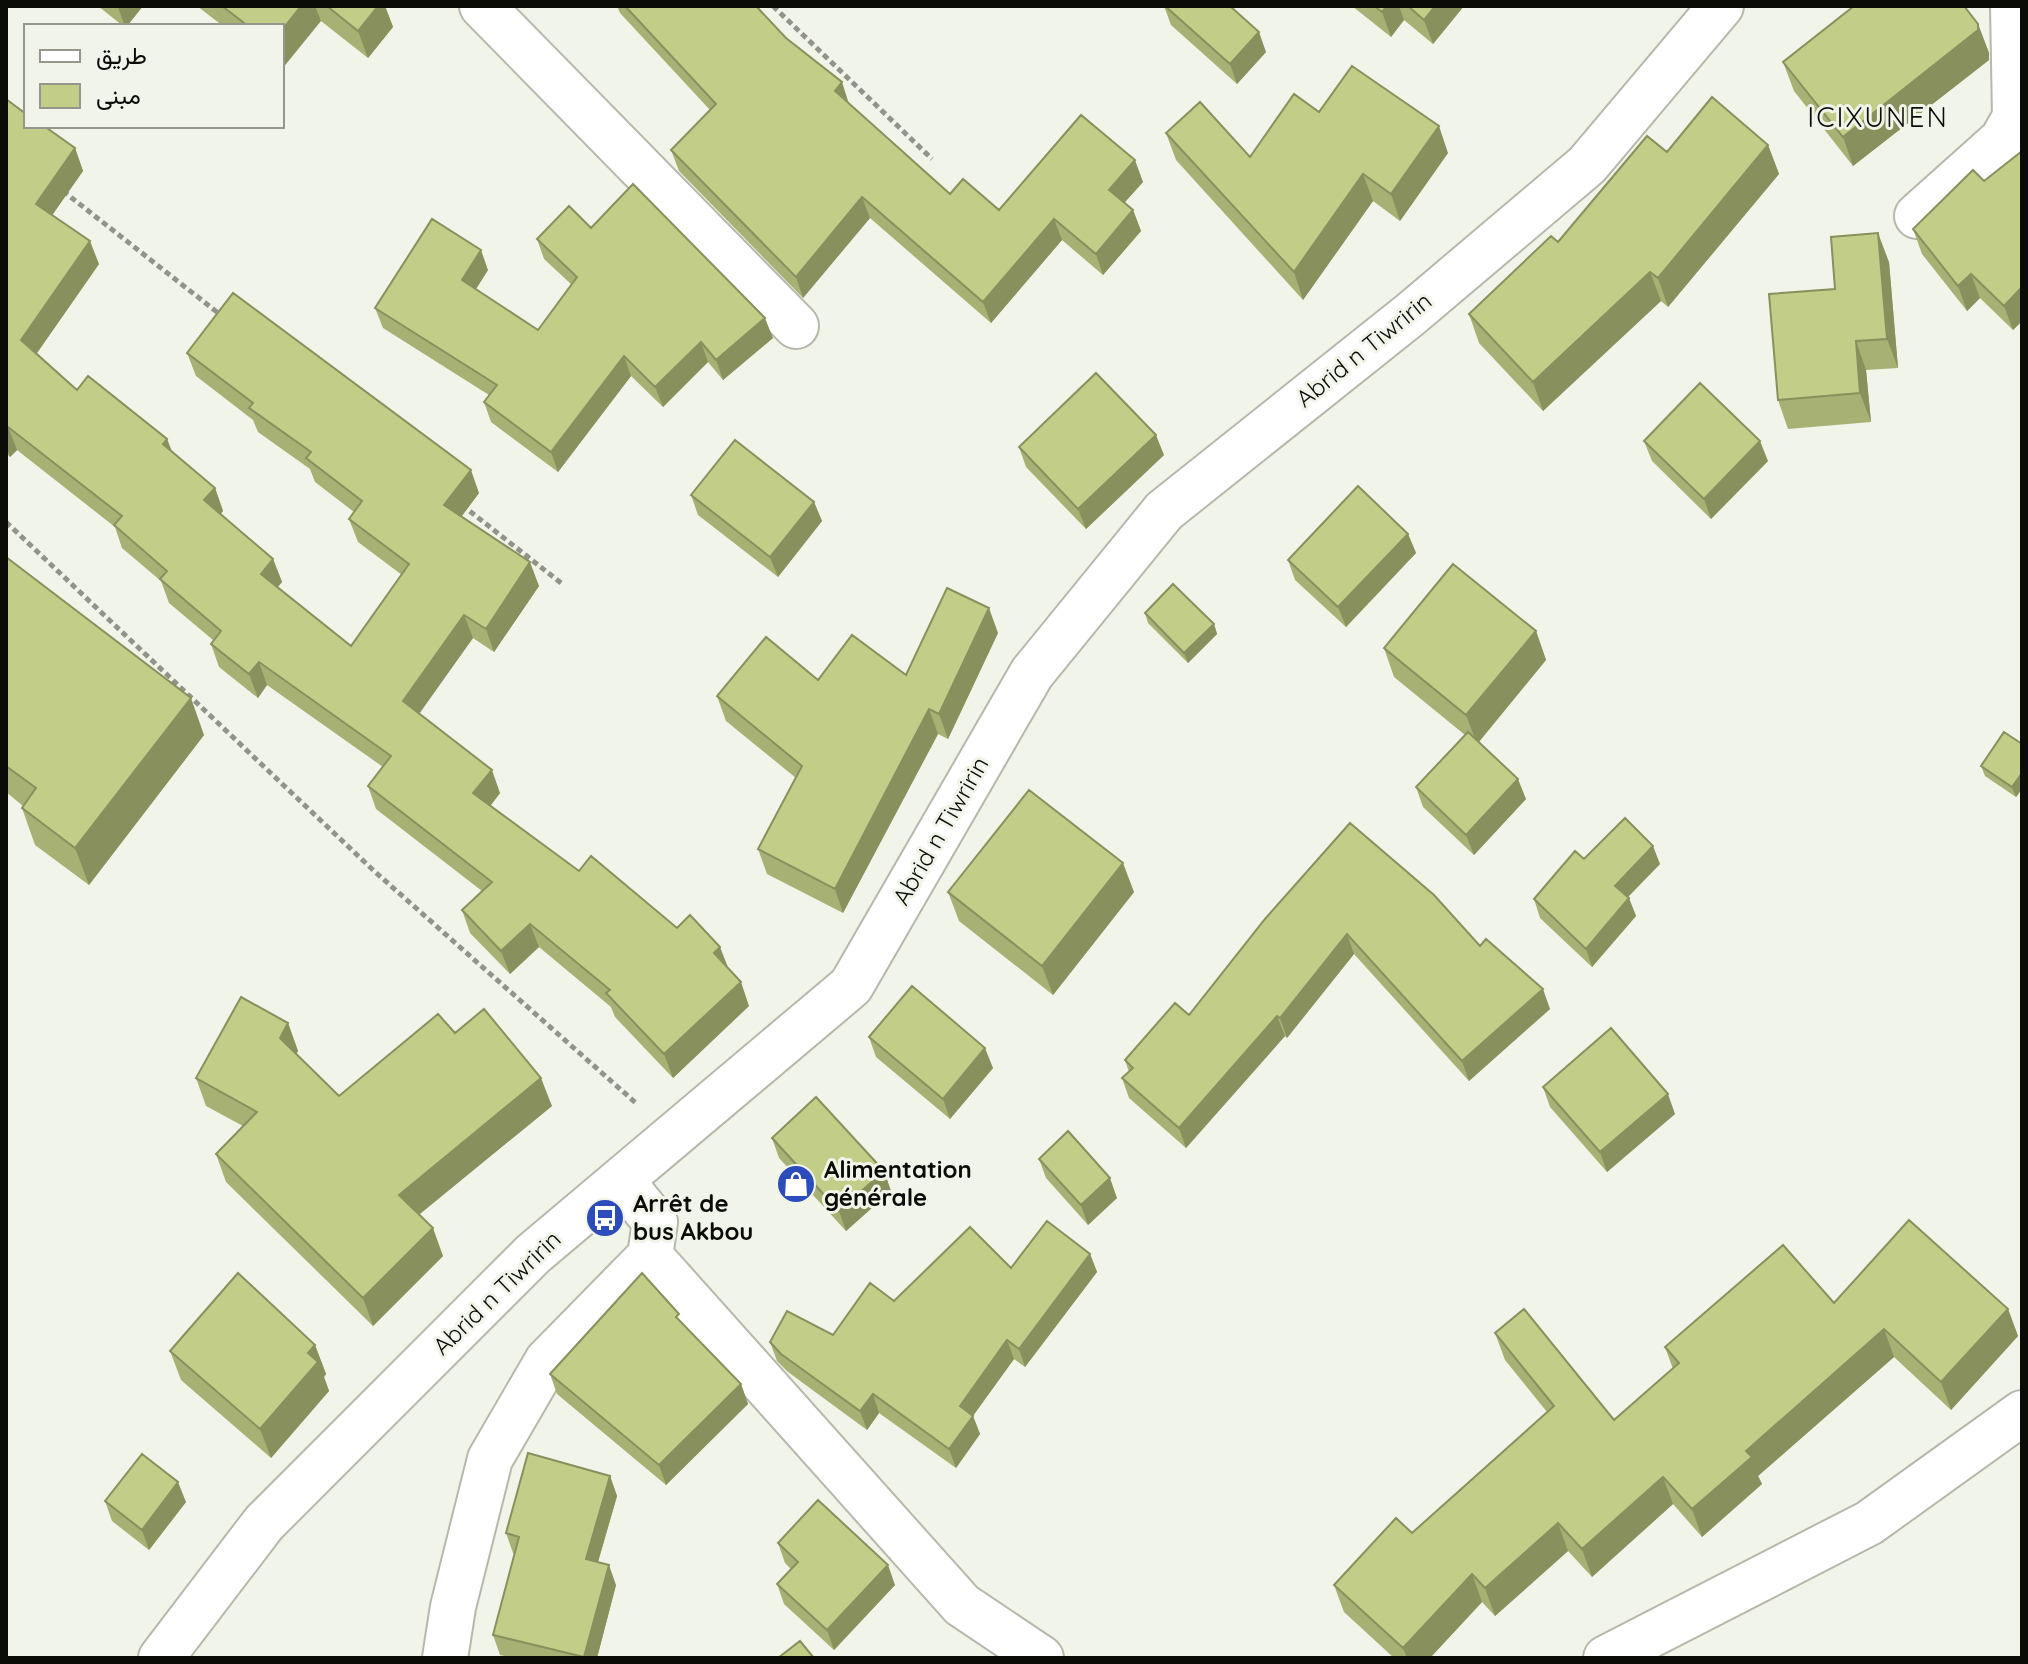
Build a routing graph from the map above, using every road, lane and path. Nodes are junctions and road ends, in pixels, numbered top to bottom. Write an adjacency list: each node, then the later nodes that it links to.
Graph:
1 (482, 6): 9 (street)
2 (773, 6): 5 (path)
3 (1721, 6): 13 (street, Abrid n Tiwririn)
4 (2013, 6): 7 (street)
5 (932, 159)
6 (55, 185): 8 (path)
7 (1917, 216)
8 (228, 321)
9 (796, 326)
10 (450, 496): 12 (path)
11 (6, 522): 13 (path)
12 (561, 583)
13 (674, 1137): 14 (street, Abrid n Tiwririn)
14 (621, 1180): 15 (street); 17 (street, Abrid n Tiwririn)
15 (650, 1256): 18 (street); 19 (street)
16 (2022, 1413): 20 (street)
17 (161, 1658)
18 (445, 1658)
19 (1041, 1658)
20 (1606, 1658)

